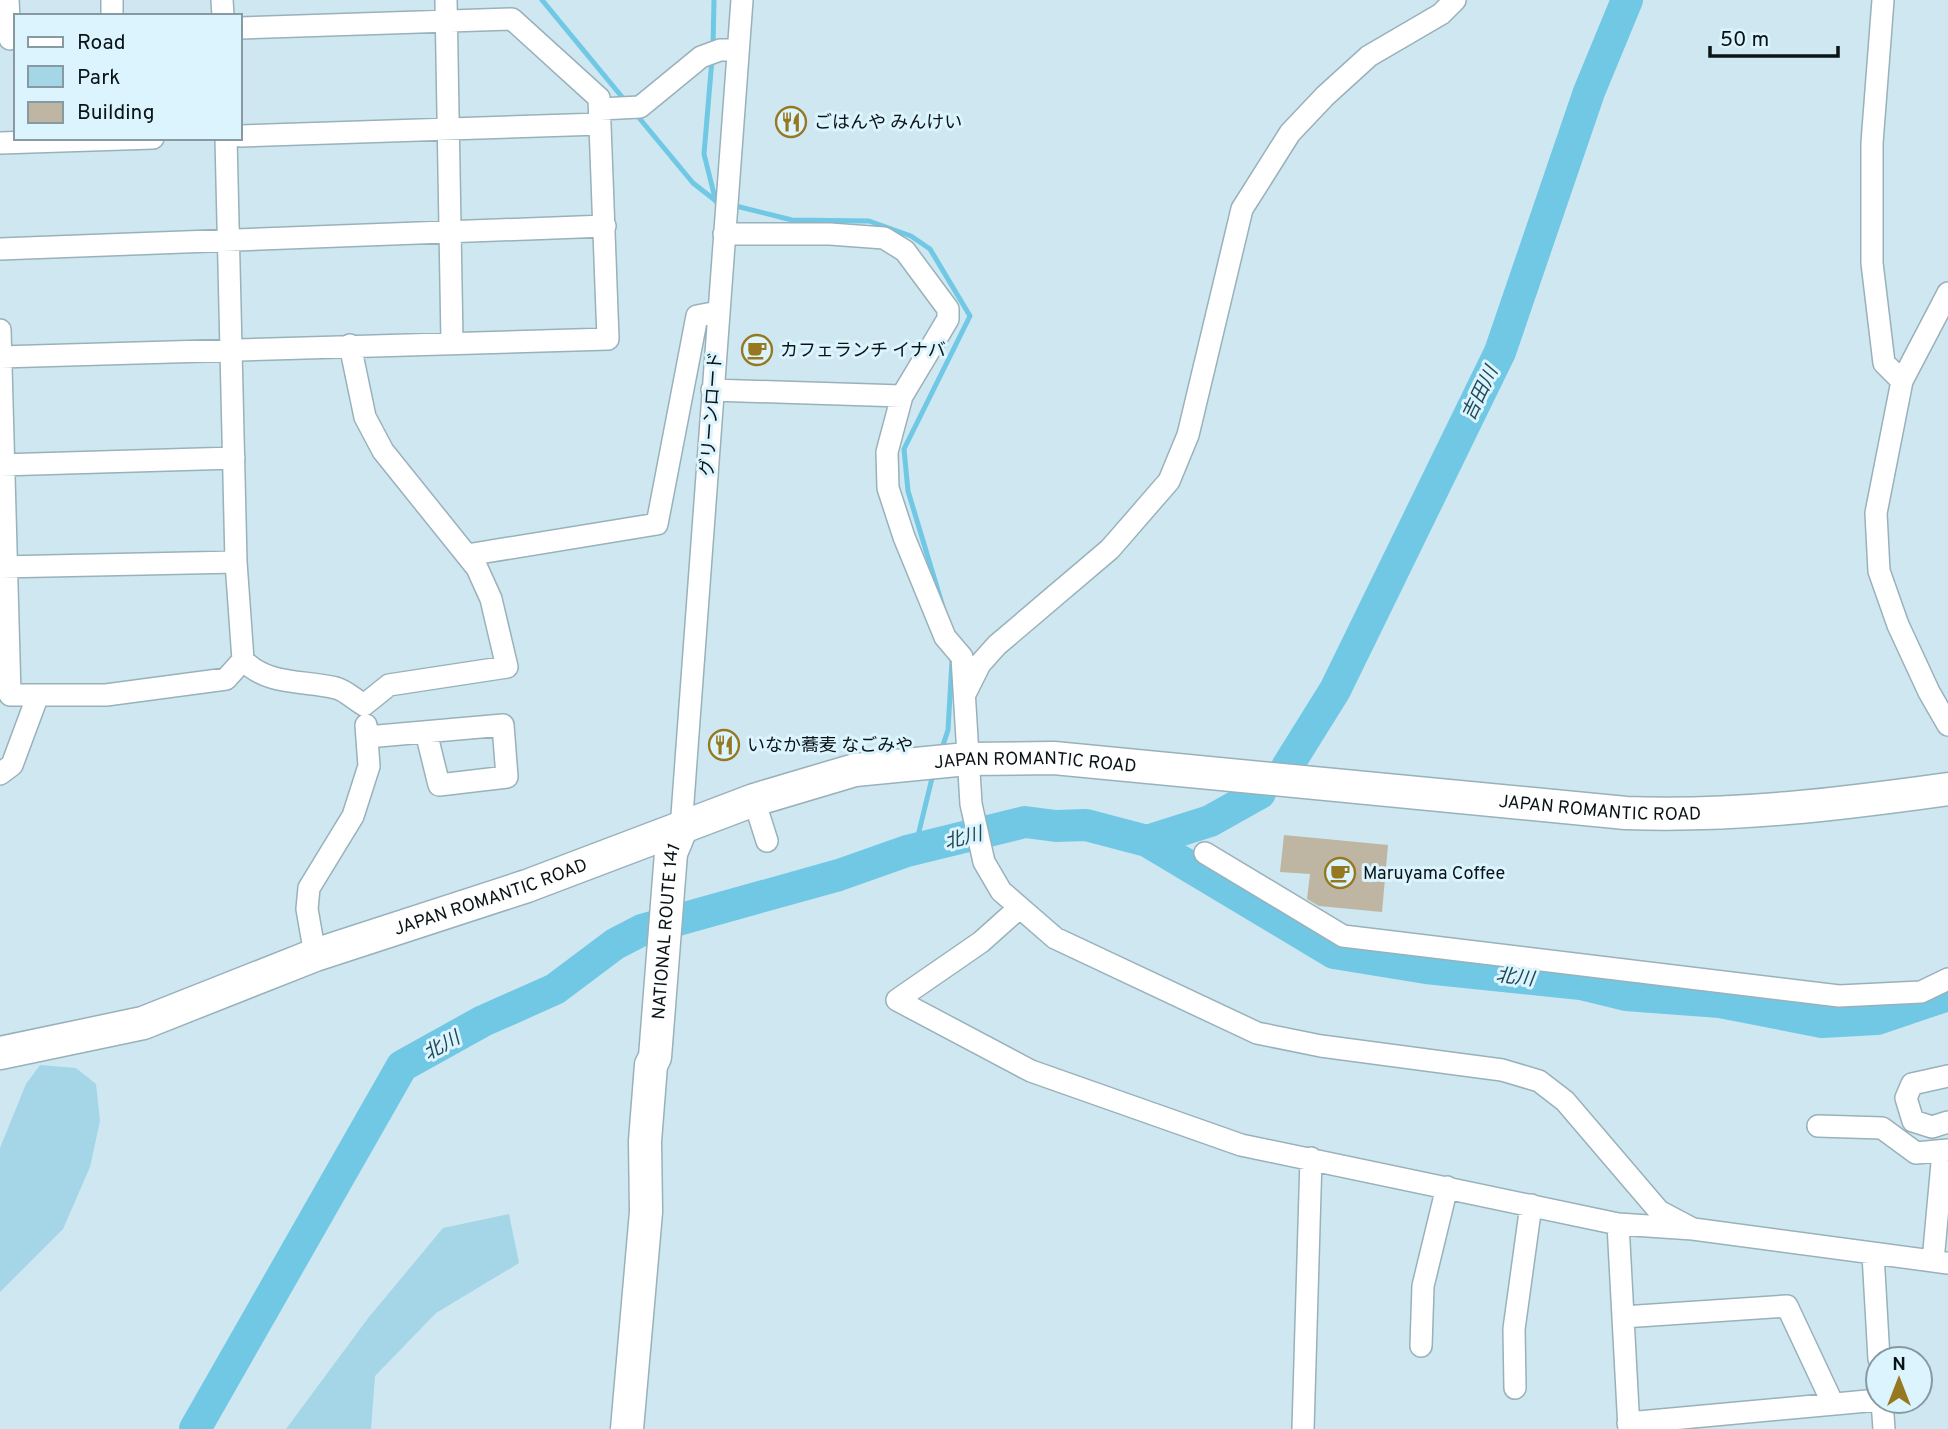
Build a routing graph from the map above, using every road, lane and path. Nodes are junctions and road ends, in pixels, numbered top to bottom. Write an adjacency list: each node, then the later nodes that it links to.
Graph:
1 (8, 0): 7 (street)
2 (742, 0): 8 (street, グリーンロード)
3 (1455, 0): 36 (street)
4 (1883, 0): 27 (street)
5 (447, 10): 6 (street); 9 (street); 10 (street)
6 (242, 28)
7 (8, 39)
8 (738, 50): 9 (street); 17 (street, グリーンロード)
9 (600, 117): 10 (street); 15 (street)
10 (449, 129): 11 (street); 16 (street)
11 (242, 136)
12 (92, 140): 14 (street)
13 (226, 140): 18 (street)
14 (0, 143)
15 (605, 226): 16 (street); 23 (street)
16 (450, 232): 18 (street); 23 (street)
17 (724, 234): 21 (street, グリーンロード); 29 (street)
18 (229, 240): 19 (street); 25 (street)
19 (0, 249)
20 (1948, 293): 27 (street)
21 (718, 312): 28 (street, グリーンロード); 32 (street)
22 (0, 330): 26 (street)
23 (452, 342): 24 (street)
24 (350, 345): 25 (street); 32 (street)
25 (231, 348): 26 (street); 30 (street)
26 (0, 357): 31 (street)
27 (1902, 381): 39 (street)
28 (712, 390): 29 (street); 46 (street, グリーンロード)
29 (902, 396): 36 (street)
30 (234, 458): 31 (street); 33 (street)
31 (2, 465): 34 (street)
32 (467, 555): 38 (street)
33 (236, 562): 34 (street); 35 (street)
34 (4, 567): 37 (street)
35 (243, 660): 37 (street); 38 (street)
36 (965, 694): 42 (street)
37 (38, 695): 43 (street)
38 (364, 705): 41 (street)
39 (1948, 725)
40 (426, 732): 41 (street)
41 (367, 737): 50 (street)
42 (967, 759): 44 (highway, JAPAN ROMANTIC ROAD); 45 (highway, JAPAN ROMANTIC ROAD); 49 (street)
43 (0, 774)
44 (1948, 789)
45 (754, 800): 46 (highway, JAPAN ROMANTIC ROAD); 47 (street)
46 (681, 829): 50 (highway, JAPAN ROMANTIC ROAD); 71 (highway, NATIONAL ROUTE 141)
47 (767, 841)
48 (1205, 853): 51 (street)
49 (1019, 908): 57 (street); 61 (street)
50 (315, 955): 52 (highway, JAPAN ROMANTIC ROAD)
51 (1948, 979)
52 (0, 1053)
53 (1948, 1076): 54 (street)
54 (1948, 1122)
55 (1818, 1126): 56 (street)
56 (1945, 1151): 63 (street)
57 (1311, 1158): 58 (street); 72 (street)
58 (1447, 1187): 59 (street); 66 (street)
59 (1531, 1205): 60 (street); 67 (street)
60 (1618, 1224): 61 (street); 64 (street)
61 (1693, 1229): 62 (street)
62 (1873, 1254): 63 (street); 65 (street)
63 (1940, 1262)
64 (1623, 1317): 69 (street); 70 (street)
65 (1878, 1345)
66 (1421, 1346)
67 (1515, 1388)
68 (1864, 1401): 69 (street)
69 (1833, 1404): 70 (street)
70 (1629, 1426)
71 (627, 1429)
72 (1303, 1429)

